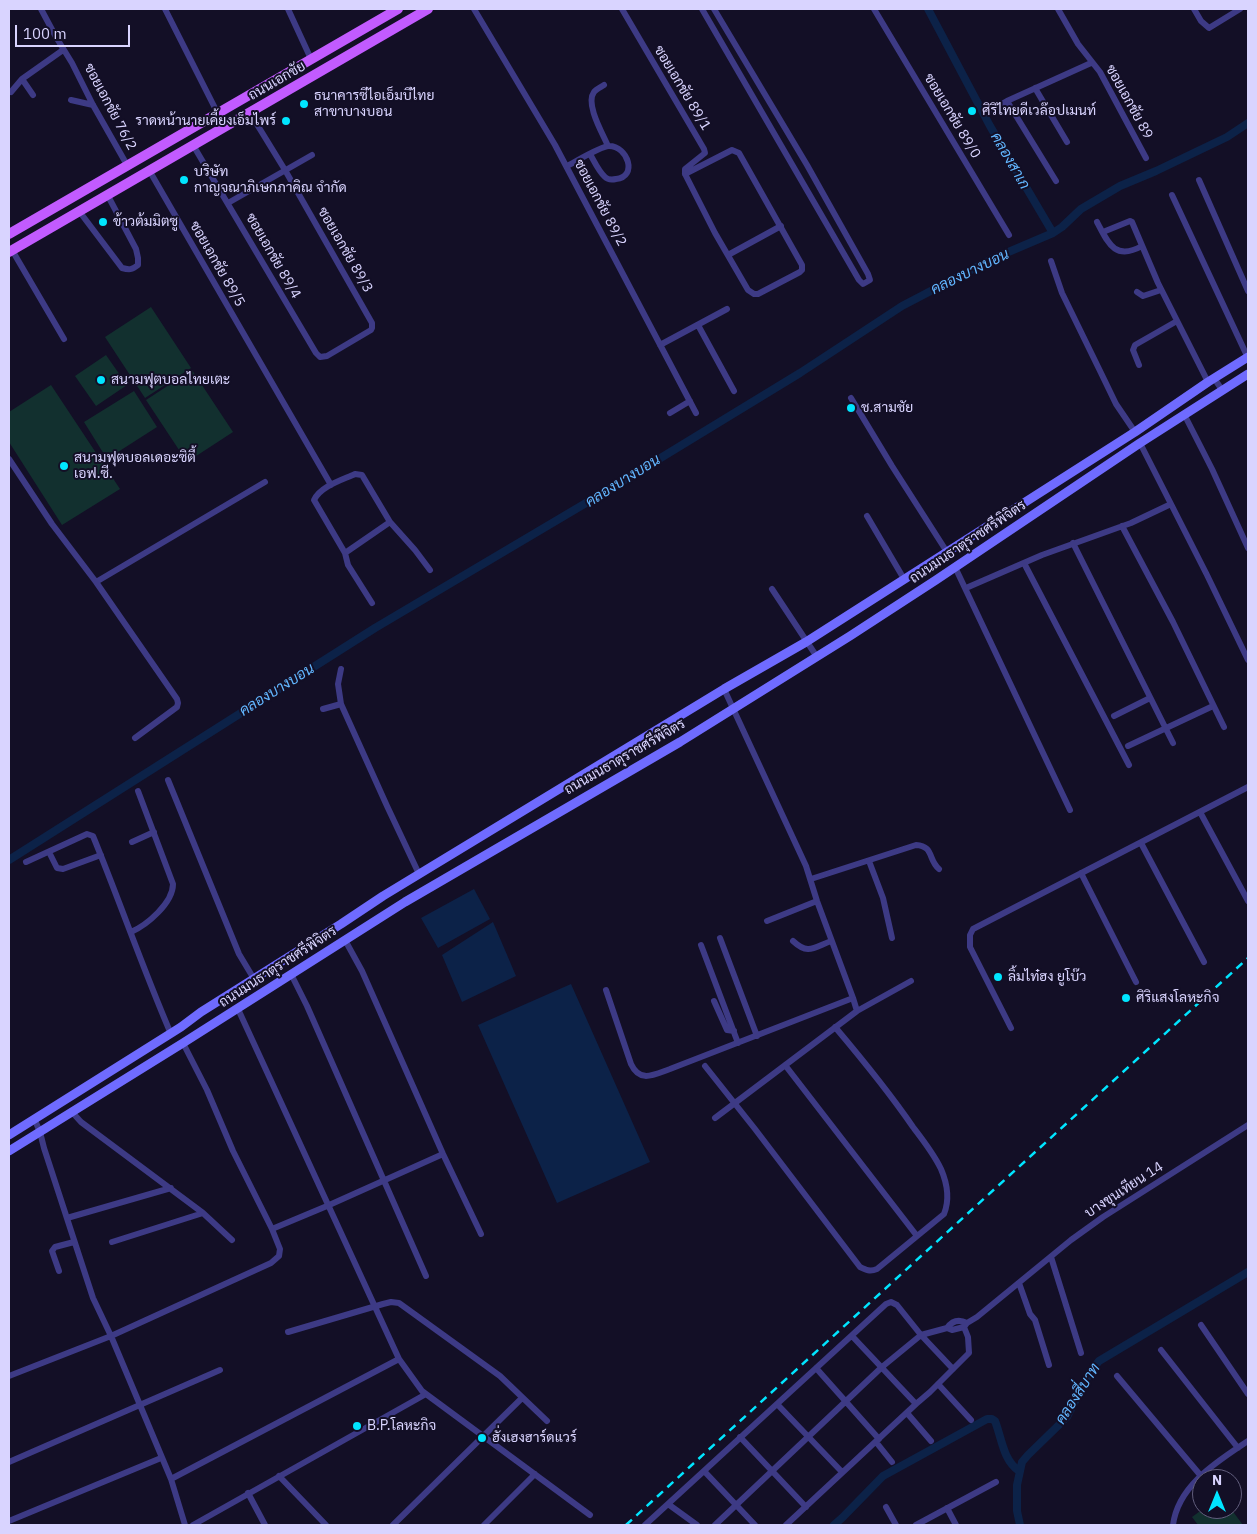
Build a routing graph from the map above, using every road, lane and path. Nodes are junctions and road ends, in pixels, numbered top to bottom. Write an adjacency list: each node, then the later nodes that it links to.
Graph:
1 (41, 9): 14 (street, ซอยเอกชัย 76/2)
2 (165, 9): 27 (street)
3 (288, 9): 15 (street)
4 (398, 9): 15 (main road, ถนนเอกชัย)
5 (428, 9): 25 (main road, ถนนเอกชัย)
6 (474, 9): 35 (street, ซอยเอกชัย 89/2)
7 (622, 9): 38 (street, ซอยเอกชัย 89/1)
8 (702, 9): 9 (street)
9 (714, 9)
10 (874, 9): 49 (street, ซอยเอกชัย 89/0)
11 (1058, 9): 16 (street, ซอยเอกชัย 89)
12 (1194, 9): 13 (street)
13 (1240, 9)
14 (63, 50): 17 (street); 24 (street, ซอยเอกชัย 76/2)
15 (311, 59): 27 (main road, ถนนเอกชัย)
16 (1091, 63): 19 (street); 33 (street, ซอยเอกชัย 89)
17 (22, 79): 20 (street); 21 (street)
18 (604, 85): 30 (street)
19 (1035, 88): 23 (street); 28 (street)
20 (11, 92)
21 (33, 95)
22 (71, 100): 24 (street)
23 (1007, 101): 26 (street); 40 (street)
24 (93, 105): 34 (street, ซอยเอกชัย 76/2)
25 (250, 112): 29 (main road, ถนนเอกชัย); 37 (street, ซอยเอกชัย 89/3)
26 (986, 113)
27 (218, 114): 34 (main road, ถนนเอกชัย)
28 (1067, 142)
29 (193, 146): 36 (main road, ถนนเอกชัย); 43 (street, ซอยเอกชัย 89/4)
30 (608, 146): 31 (street); 31 (street)
31 (590, 154): 35 (street)
32 (312, 155): 37 (street)
33 (1146, 158)
34 (127, 165): 48 (main road, ถนนเอกชัย)
35 (566, 166): 61 (street, ซอยเอกชัย 89/2)
36 (149, 170): 41 (main road, ถนนเอกชัย); 78 (street, ซอยเอกชัย 89/5)
37 (285, 170): 43 (street); 62 (street, ซอยเอกชัย 89/3)
38 (685, 174): 46 (street); 52 (street)
39 (1199, 180): 55 (street)
40 (1056, 181)
41 (107, 194): 44 (main road, ถนนเอกชัย); 44 (street)
42 (1172, 196): 63 (street)
43 (228, 204): 62 (street, ซอยเอกชัย 89/4)
44 (79, 211): 51 (main road, ถนนเอกชัย)
45 (1097, 222): 47 (street)
46 (781, 226): 52 (street); 52 (street)
47 (1103, 232): 50 (street); 50 (street)
48 (9, 234)
49 (1009, 235)
50 (1142, 246): 54 (street)
51 (10, 251): 60 (street)
52 (728, 255)
53 (1051, 261): 74 (street)
54 (1161, 290): 56 (street); 58 (street)
55 (1248, 291)
56 (1138, 292)
57 (728, 309): 59 (street)
58 (1177, 321): 64 (street); 66 (street)
59 (698, 325): 61 (street); 68 (street)
60 (64, 339)
61 (660, 345): 70 (street, ซอยเอกชัย 89/2)
62 (316, 353)
63 (1248, 358): 66 (street, ถนนมนธาตุราชศรีพิจิตร)
64 (1139, 365)
65 (1248, 374): 67 (street, ถนนมนธาตุราชศรีพิจิตร)
66 (1211, 380): 67 (street); 74 (street, ถนนมนธาตุราชศรีพิจิตร)
67 (1222, 390): 73 (street, ถนนมนธาตุราชศรีพิจิตร)
68 (734, 391)
69 (852, 398): 86 (street)
70 (690, 401): 71 (street); 72 (street, ซอยเอกชัย 89/2)
71 (670, 413)
72 (696, 413)
73 (1184, 414): 75 (street, ถนนมนธาตุราชศรีพิจิตร); 84 (street)
74 (1135, 432): 86 (street, ถนนมนธาตุราชศรีพิจิตร)
75 (1140, 443): 79 (street); 88 (street, ถนนมนธาตุราชศรีพิจิตร)
76 (9, 460): 91 (street)
77 (265, 482): 91 (street)
78 (331, 485): 81 (street); 85 (street)
79 (1171, 504): 82 (street); 97 (street)
80 (868, 516): 90 (street)
81 (390, 522): 85 (street); 89 (street)
82 (1122, 526): 83 (street); 102 (street)
83 (1073, 543): 87 (street); 100 (street)
84 (1248, 548)
85 (345, 552): 94 (street)
86 (947, 552): 90 (street, ถนนมนธาตุราชศรีพิจิตร)
87 (1024, 563): 92 (street); 111 (street)
88 (955, 567): 92 (street); 96 (street, ถนนมนธาตุราชศรีพิจิตร)
89 (430, 570)
90 (904, 579): 95 (street, ถนนมนธาตุราชศรีพิจิตร)
91 (96, 582): 108 (street)
92 (966, 588): 115 (street)
93 (772, 589): 95 (street)
94 (372, 603)
95 (806, 642): 96 (street); 99 (street, ถนนมนธาตุราชศรีพิจิตร)
96 (817, 657): 103 (street, ถนนมนธาตุราชศรีพิจิตร)
97 (1248, 660)
98 (341, 669): 101 (street)
99 (724, 690): 103 (street); 126 (street, ถนนมนธาตุราชศรีพิจิตร)
100 (1150, 698): 105 (street); 107 (street)
101 (342, 704): 104 (street); 126 (street)
102 (1213, 706): 106 (street); 107 (street)
103 (734, 708): 127 (street); 134 (street, ถนนมนธาตุราชศรีพิจิตร)
104 (323, 709)
105 (1114, 716)
106 (1224, 727)
107 (1165, 728): 109 (street); 110 (street)
108 (135, 738)
109 (1173, 742)
110 (1128, 746)
111 (1128, 765)
112 (168, 780): 140 (street)
113 (1248, 787): 116 (street)
114 (138, 790): 117 (street)
115 (1070, 810)
116 (1200, 812): 119 (street); 129 (street)
117 (154, 832): 118 (street); 131 (street)
118 (132, 842)
119 (1141, 843): 125 (street); 138 (street)
120 (49, 852): 121 (street); 121 (street); 123 (street)
121 (101, 855): 131 (street)
122 (869, 861): 124 (street); 127 (street); 133 (street)
123 (26, 862)
124 (939, 869)
125 (1081, 873): 142 (street); 149 (street)
126 (419, 874): 140 (street, ถนนมนธาตุราชศรีพิจิตร)
127 (811, 879): 128 (street)
128 (817, 901): 130 (street); 136 (street)
129 (1248, 902)
130 (767, 921)
131 (131, 932): 151 (street)
132 (720, 938): 152 (street)
133 (892, 938)
134 (345, 940): 139 (street, ถนนมนธาตุราชศรีพิจิตร); 165 (street)
135 (793, 941): 136 (street)
136 (831, 941): 144 (street)
137 (701, 945): 150 (street)
138 (1204, 962)
139 (291, 974): 146 (street, ถนนมนธาตุราชศรีพิจิตร); 166 (street)
140 (254, 978): 151 (street, ถนนมนธาตุราชศรีพิจิตร)
141 (911, 981): 147 (street)
142 (1136, 982)
143 (606, 990): 154 (street)
144 (853, 998): 147 (street); 152 (street)
145 (714, 1001): 150 (street)
146 (238, 1009): 153 (street, ถนนมนธาตุราชศรีพิจิตร); 168 (street)
147 (857, 1011): 148 (street)
148 (835, 1026): 155 (street); 173 (street)
149 (1011, 1028)
150 (734, 1031): 154 (street)
151 (170, 1034): 159 (street, ถนนมนธาตุราชศรีพิจิตร)
152 (757, 1036): 154 (street)
153 (183, 1043): 158 (street, ถนนมนธาตุราชศรีพิจิตร); 171 (street)
154 (738, 1043)
155 (785, 1065): 157 (street); 173 (street)
156 (705, 1066): 157 (street)
157 (734, 1103): 160 (street); 173 (street)
158 (72, 1112): 162 (street, ถนนมนธาตุราชศรีพิจิตร); 167 (street)
159 (34, 1118): 162 (street); 163 (street, ถนนมนธาตุราชศรีพิจิตร)
160 (715, 1118)
161 (1248, 1125): 177 (street, บางขุนเทียน 14)
162 (40, 1132): 164 (street, ถนนมนธาตุราชศรีพิจิตร); 170 (street)
163 (9, 1135)
164 (9, 1151)
165 (443, 1154): 166 (street); 172 (street)
166 (384, 1181): 168 (street); 179 (street)
167 (170, 1188): 169 (street); 170 (street)
168 (327, 1206): 171 (street); 181 (street)
169 (203, 1213): 174 (street); 176 (street)
170 (67, 1218): 175 (street)
171 (272, 1228): 186 (street)
172 (480, 1234)
173 (917, 1236)
174 (232, 1240)
175 (74, 1242): 178 (street); 186 (street)
176 (112, 1242)
177 (1051, 1257): 180 (street, บางขุนเทียน 14); 189 (street)
178 (58, 1271)
179 (426, 1276)
180 (1019, 1283): 182 (street, บางขุนเทียน 14); 191 (street)
181 (375, 1307): 184 (street); 190 (street); 201 (street)
182 (967, 1324): 185 (street); 194 (street)
183 (1201, 1325): 200 (street)
184 (288, 1332)
185 (921, 1335): 187 (street); 192 (street); 194 (street)
186 (111, 1336): 196 (street); 205 (street)
187 (852, 1336): 192 (street); 193 (street)
188 (1161, 1350): 215 (street)
189 (1081, 1353)
190 (399, 1359): 199 (street); 226 (street)
191 (1049, 1365)
192 (882, 1367): 202 (street); 204 (street)
193 (816, 1368): 202 (street); 203 (street)
194 (953, 1369): 198 (street)
195 (220, 1370): 205 (street)
196 (9, 1376)
197 (1117, 1376): 219 (street)
198 (938, 1384): 204 (street); 208 (street)
199 (426, 1394): 209 (street); 225 (street)
200 (1248, 1394)
201 (522, 1398): 207 (street); 209 (street)
202 (847, 1402): 211 (street); 212 (street)
203 (777, 1404): 210 (street); 211 (street)
204 (916, 1404): 206 (street)
205 (140, 1405): 216 (street); 217 (street)
206 (907, 1413): 212 (street); 213 (street)
207 (547, 1420)
208 (971, 1420)
209 (482, 1436): 224 (street); 241 (street)
210 (740, 1438): 221 (street); 222 (street)
211 (809, 1438): 222 (street); 223 (street)
212 (877, 1440): 218 (street); 223 (street)
213 (931, 1441)
214 (1248, 1441): 215 (street)
215 (1238, 1448): 220 (street)
216 (161, 1458): 226 (street); 236 (street)
217 (9, 1462)
218 (892, 1462)
219 (1195, 1469)
220 (1210, 1469)
221 (704, 1471): 230 (street); 231 (street)
222 (773, 1471): 231 (street); 232 (street)
223 (842, 1472): 232 (street)
224 (535, 1474): 235 (street); 242 (street)
225 (279, 1476): 229 (street); 240 (street)
226 (171, 1479): 237 (street)
227 (996, 1482): 234 (street)
228 (1192, 1486): 251 (street)
229 (248, 1494): 238 (street); 239 (street)
230 (668, 1504): 243 (street); 244 (street)
231 (736, 1506): 245 (street); 246 (street)
232 (806, 1506): 247 (street)
233 (886, 1507): 248 (street)
234 (947, 1508): 249 (street); 250 (street)
235 (590, 1515)
236 (9, 1521)
237 (185, 1525)
238 (192, 1525)
239 (265, 1525)
240 (326, 1525)
241 (393, 1525)
242 (484, 1525)
243 (645, 1525)
244 (697, 1525)
245 (715, 1525)
246 (755, 1525)
247 (786, 1525)
248 (896, 1525)
249 (916, 1525)
250 (956, 1525)
251 (1173, 1525)

